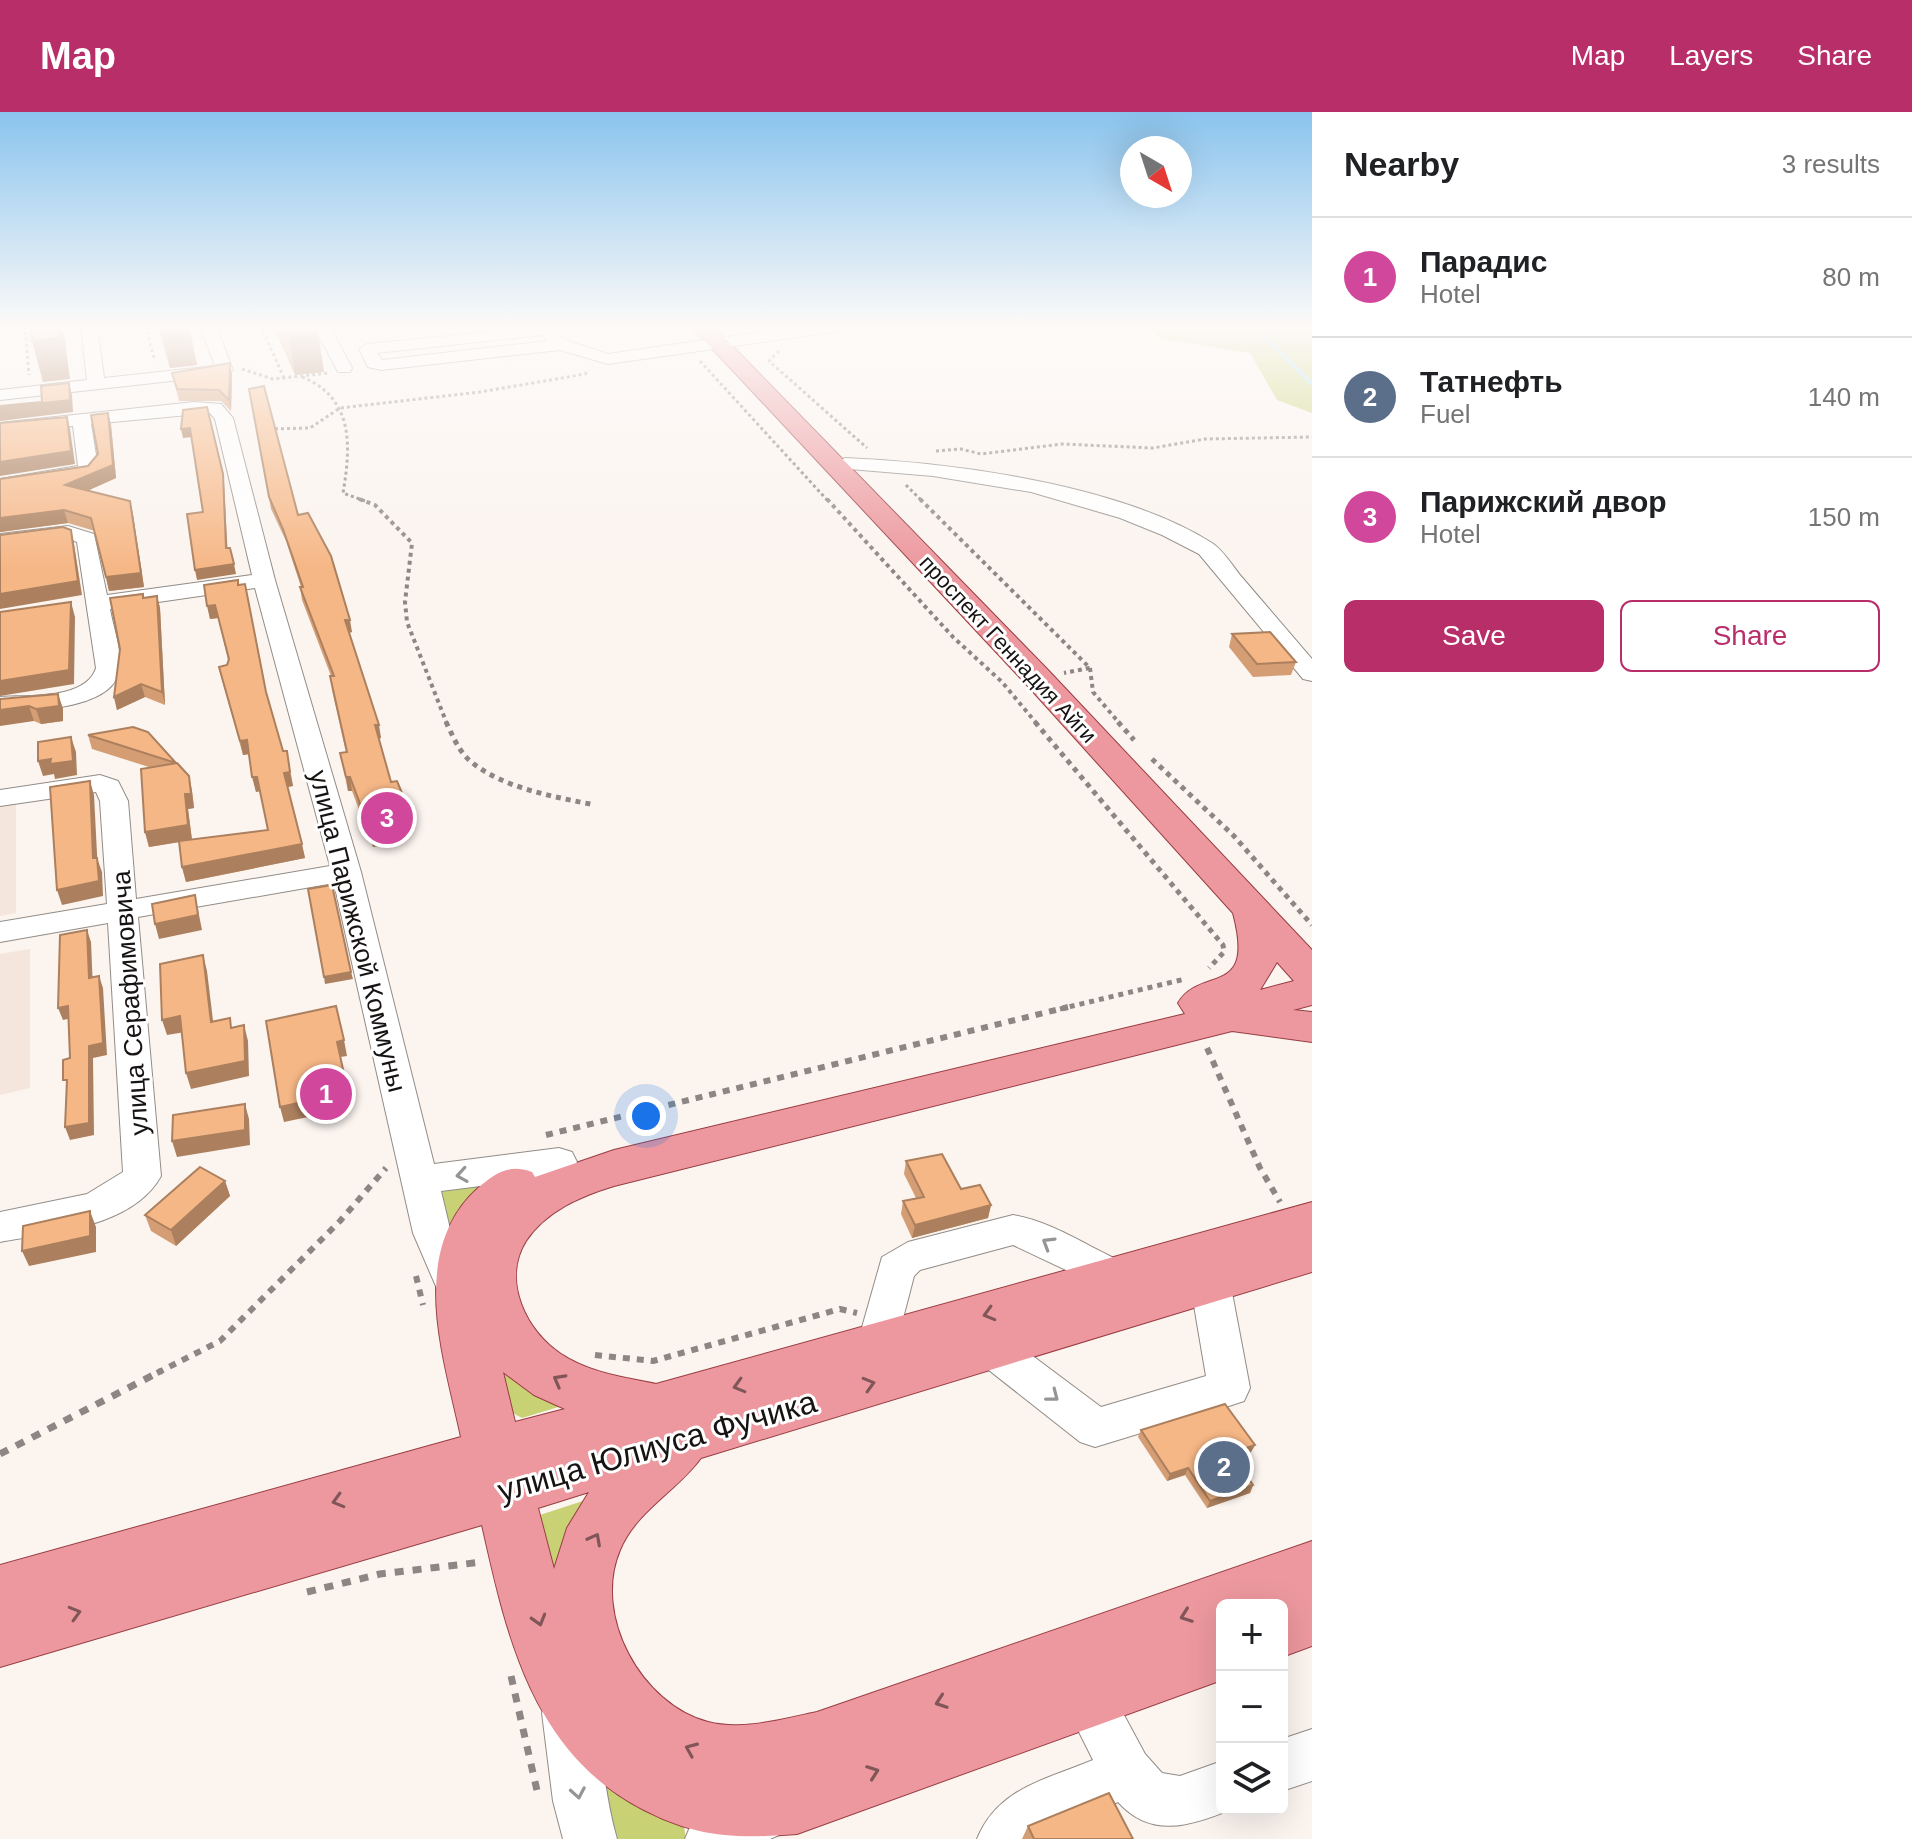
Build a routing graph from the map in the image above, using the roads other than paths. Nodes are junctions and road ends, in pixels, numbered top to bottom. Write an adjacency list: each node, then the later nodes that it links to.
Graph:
1 (777, 407): 15 (main road, проспект Геннадия Айги)
2 (796, 407): 5 (main road, проспект Геннадия Айги)
3 (81, 419): 4 (street); 6 (street); 8 (street, улица Парижской Коммуны)
4 (0, 428)
5 (857, 456): 10 (street); 17 (main road, проспект Геннадия Айги)
6 (0, 485)
7 (0, 540): 9 (street)
8 (264, 580): 9 (street); 13 (street, улица Парижской Коммуны)
9 (87, 605): 11 (street)
10 (1312, 674)
11 (0, 705)
12 (0, 798): 14 (street, улица Серафимовича)
13 (346, 872): 14 (street); 23 (street, улица Парижской Коммуны)
14 (123, 910): 16 (street); 25 (street, улица Серафимовича)
15 (1252, 911): 18 (main road, проспект Геннадия Айги); 22 (main road)
16 (0, 932)
17 (1312, 949)
18 (1312, 975)
19 (1312, 991): 20 (main road)
20 (1209, 1023): 21 (main road); 32 (main road, one-way to 20)
21 (1312, 1027)
22 (546, 1150): 23 (street, one-way to 23); 29 (main road)
23 (406, 1180): 29 (street, улица Парижской Коммуны)
24 (1298, 1214): 27 (main road, улица Юлиуса Фучика)
25 (0, 1227)
26 (1312, 1252): 28 (main road, улица Юлиуса Фучика)
27 (1118, 1277): 30 (main road, улица Юлиуса Фучика, one-way to 30); 30 (street, one-way to 30)
28 (1210, 1282): 31 (main road, улица Юлиуса Фучика); 31 (street, one-way to 28)
29 (433, 1292): 33 (main road, улица Парижской Коммуны)
30 (872, 1330): 32 (main road, улица Юлиуса Фучика, one-way to 32)
31 (991, 1348): 32 (main road, улица Юлиуса Фучика, one-way to 31)
32 (673, 1423): 33 (main road, улица Юлиуса Фучика); 40 (main road, one-way to 32)
33 (499, 1474): 35 (main road, улица Юлиуса Фучика, one-way to 35); 38 (main road, улица Юлиуса Фучика, one-way to 33); 41 (main road, улица Парижской Коммуны, one-way to 41)
34 (1312, 1571): 40 (main road, one-way to 40)
35 (0, 1595)
36 (1312, 1615): 37 (main road)
37 (1288, 1624)
38 (0, 1635)
39 (1216, 1649): 40 (main road)
40 (1076, 1677): 44 (street); 46 (main road, one-way to 40)
41 (536, 1680): 46 (main road); 47 (street, улица Парижской Коммуны, one-way to 47)
42 (1312, 1755): 43 (street)
43 (1288, 1763)
44 (1127, 1772): 45 (street); 49 (street)
45 (1216, 1789)
46 (797, 1799): 48 (street)
47 (590, 1839)
48 (712, 1839)
49 (1004, 1839)

